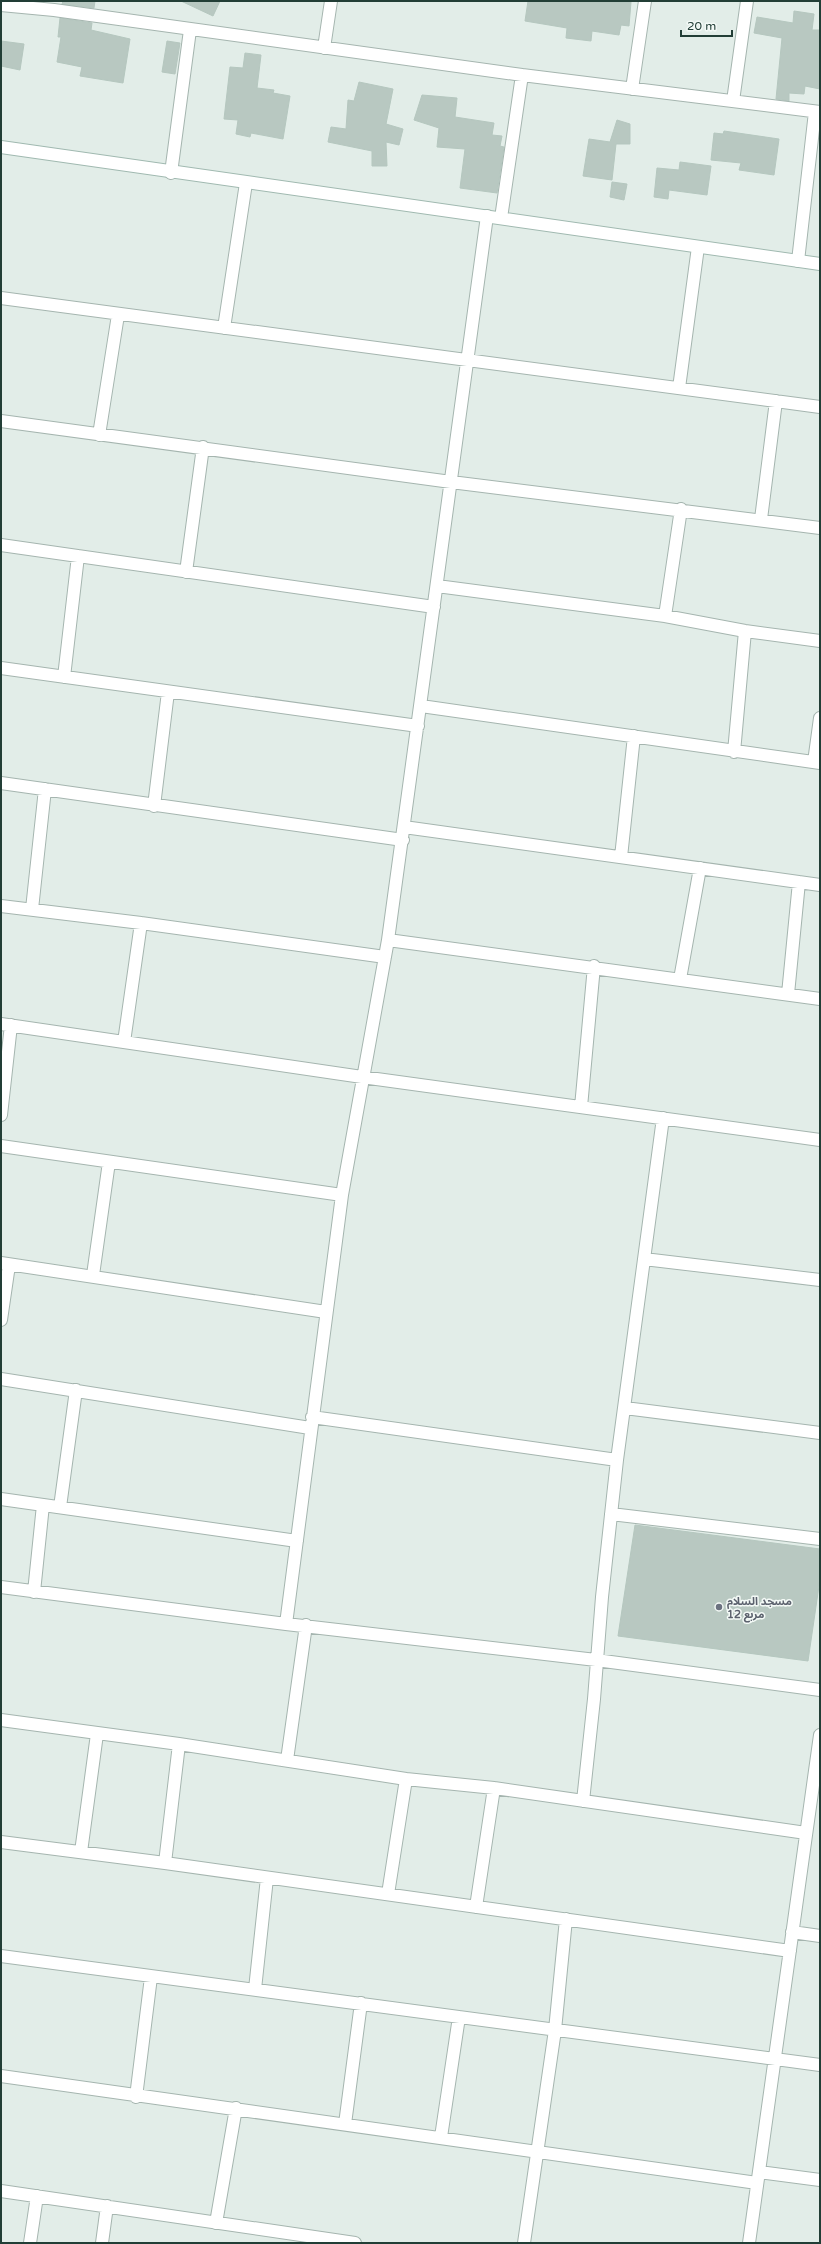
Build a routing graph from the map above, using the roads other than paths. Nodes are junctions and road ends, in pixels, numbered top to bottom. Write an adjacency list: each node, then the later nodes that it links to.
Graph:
1 (331, 1): 7 (street)
2 (645, 1): 9 (street)
3 (747, 1): 10 (street)
4 (1, 5): 5 (street)
5 (55, 6): 6 (street)
6 (190, 30): 7 (street); 13 (street)
7 (324, 48): 8 (street)
8 (522, 75): 9 (street); 16 (street)
9 (632, 90): 10 (street)
10 (733, 101): 11 (street)
11 (818, 112): 18 (street)
12 (1, 147): 13 (street)
13 (171, 173): 14 (street)
14 (246, 183): 15 (street); 22 (street)
15 (487, 216): 16 (street); 23 (street)
16 (501, 218): 17 (street)
17 (698, 247): 18 (street); 24 (street)
18 (798, 261): 19 (street)
19 (820, 264)
20 (1, 298): 21 (street)
21 (118, 315): 22 (street); 28 (street)
22 (224, 328): 23 (street)
23 (468, 360): 24 (street); 30 (street)
24 (679, 388): 25 (street)
25 (776, 401): 26 (street); 32 (street)
26 (820, 407)
27 (1, 421): 28 (street)
28 (99, 435): 29 (street)
29 (203, 448): 30 (street); 36 (street)
30 (451, 482): 31 (street); 37 (street)
31 (681, 509): 32 (street); 39 (street)
32 (761, 519): 33 (street)
33 (820, 528)
34 (1, 545): 35 (street)
35 (78, 556): 36 (street); 43 (street)
36 (186, 572): 38 (street)
37 (437, 586): 38 (street); 39 (street)
38 (434, 607): 45 (street)
39 (665, 616): 40 (street)
40 (745, 631): 41 (street); 49 (street)
41 (820, 641)
42 (1, 668): 43 (street)
43 (64, 677): 44 (street)
44 (168, 692): 47 (street); 53 (street)
45 (420, 706): 47 (street); 48 (street)
46 (820, 718): 50 (street)
47 (418, 726): 54 (street)
48 (634, 736): 49 (street); 56 (street)
49 (734, 752): 50 (street)
50 (817, 763)
51 (1, 783): 52 (street)
52 (45, 789): 53 (street); 61 (street)
53 (154, 806): 55 (street)
54 (404, 827): 55 (street); 56 (street)
55 (402, 840): 63 (street)
56 (621, 857): 57 (street)
57 (700, 868): 58 (street); 66 (street)
58 (799, 882): 59 (street); 67 (street)
59 (820, 885)
60 (1, 906): 61 (street)
61 (32, 909): 62 (street)
62 (141, 923): 64 (street); 70 (street)
63 (388, 940): 64 (street); 65 (street)
64 (385, 957): 71 (street)
65 (594, 966): 66 (street); 72 (street)
66 (680, 979): 67 (street)
67 (788, 994): 68 (street)
68 (820, 998)
69 (6, 1025): 70 (street); 73 (street)
70 (124, 1042): 71 (street)
71 (362, 1077): 72 (street); 78 (street)
72 (581, 1107): 74 (street)
73 (1, 1115)
74 (663, 1118): 75 (street); 79 (street)
75 (820, 1140)
76 (1, 1146): 77 (street)
77 (110, 1162): 78 (street); 81 (street)
78 (342, 1195): 83 (street)
79 (644, 1259): 82 (street); 87 (street)
80 (5, 1264): 81 (street); 84 (street)
81 (93, 1276): 83 (street)
82 (820, 1280)
83 (326, 1312): 88 (street)
84 (1, 1320)
85 (1, 1379): 86 (street)
86 (76, 1390): 88 (street); 93 (street)
87 (624, 1408): 89 (street); 90 (street)
88 (311, 1422): 90 (street); 96 (street)
89 (820, 1433)
90 (617, 1460): 94 (street)
91 (1, 1499): 92 (street)
92 (43, 1505): 93 (street); 98 (street)
93 (60, 1506): 96 (street)
94 (611, 1514): 95 (street); 101 (street)
95 (820, 1539)
96 (297, 1541): 99 (street)
97 (1, 1587): 98 (street)
98 (34, 1592): 99 (street)
99 (286, 1624): 100 (street)
100 (306, 1625): 101 (street); 107 (street)
101 (596, 1660): 102 (street); 110 (street)
102 (820, 1690)
103 (1, 1720): 104 (street)
104 (97, 1734): 106 (street); 114 (street)
105 (820, 1735): 111 (street)
106 (179, 1744): 107 (street); 115 (street)
107 (287, 1760): 108 (street)
108 (406, 1779): 109 (street); 117 (street)
109 (494, 1788): 110 (street); 118 (street)
110 (584, 1801): 112 (street)
111 (815, 1812): 112 (street)
112 (806, 1833): 120 (street)
113 (1, 1842): 114 (street)
114 (81, 1852): 115 (street)
115 (166, 1863): 116 (street)
116 (267, 1878): 117 (street); 125 (street)
117 (388, 1894): 118 (street)
118 (476, 1907): 119 (street)
119 (566, 1919): 122 (street); 128 (street)
120 (792, 1932): 121 (street); 122 (street)
121 (820, 1936)
122 (790, 1950): 129 (street)
123 (1, 1956): 124 (street)
124 (151, 1977): 125 (street); 132 (street)
125 (255, 1989): 126 (street)
126 (361, 2003): 127 (street); 134 (street)
127 (459, 2017): 128 (street); 135 (street)
128 (555, 2030): 129 (street); 136 (street)
129 (774, 2060): 130 (street); 137 (street)
130 (820, 2066)
131 (1, 2076): 132 (street)
132 (136, 2097): 133 (street)
133 (236, 2108): 134 (street); 142 (street)
134 (345, 2124): 135 (street)
135 (442, 2137): 136 (street)
136 (538, 2153): 137 (street); 146 (street)
137 (758, 2178): 138 (street); 147 (street)
138 (820, 2180)
139 (1, 2191): 140 (street)
140 (37, 2196): 141 (street); 143 (street)
141 (107, 2206): 142 (street); 144 (street)
142 (216, 2223): 145 (street)
143 (30, 2243)
144 (102, 2243)
145 (355, 2243)
146 (524, 2243)
147 (749, 2243)

